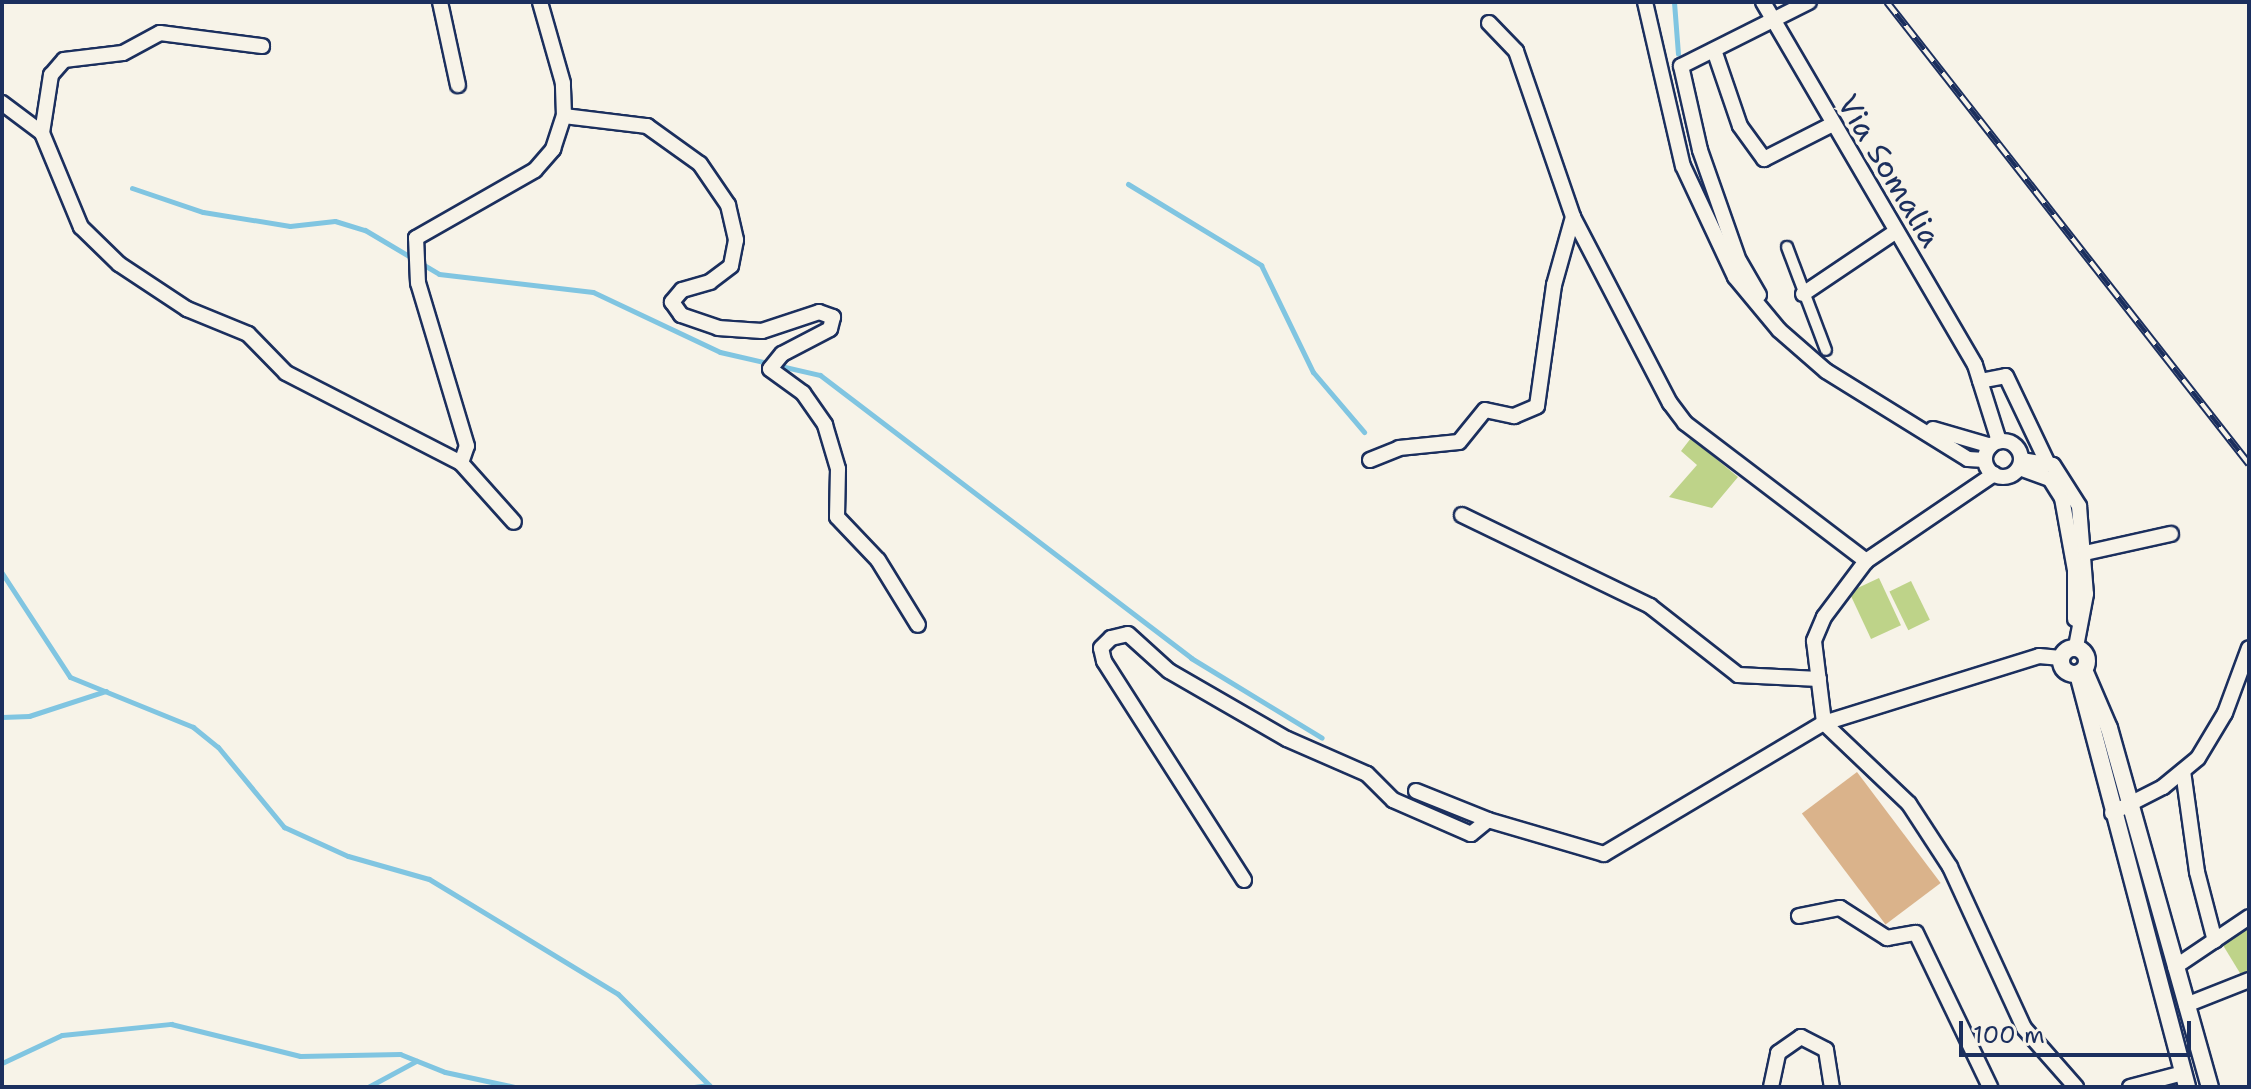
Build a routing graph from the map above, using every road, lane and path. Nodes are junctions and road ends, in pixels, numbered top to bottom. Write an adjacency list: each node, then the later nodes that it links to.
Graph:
1 (440, 2): 10 (street)
2 (540, 2): 12 (street)
3 (1645, 2): 19 (street)
4 (1763, 2): 6 (street, Via Somalia)
5 (1809, 2): 6 (street)
6 (1769, 21): 9 (street); 13 (street, Via Somalia)
7 (1489, 23): 15 (street)
8 (262, 46): 14 (street)
9 (1714, 50): 13 (street); 19 (street)
10 (458, 85)
11 (2, 103): 14 (street)
12 (564, 116): 26 (street); 36 (street)
13 (1831, 125): 16 (street, Via Somalia)
14 (42, 133): 26 (street)
15 (1573, 217): 25 (street); 35 (street)
16 (1895, 232): 18 (street); 21 (street, Via Somalia)
17 (1787, 247): 18 (street)
18 (1803, 294): 20 (street)
19 (1779, 330): 22 (street)
20 (1826, 350)
21 (1980, 381): 23 (street, Via Somalia); 28 (street)
22 (1920, 425): 23 (street); 24 (street)
23 (1988, 448): 24 (street); 27 (street); 29 (street)
24 (1968, 459): 30 (street)
25 (1370, 460)
26 (461, 463): 32 (street)
27 (2019, 464): 28 (street); 29 (street); 38 (street)
28 (2048, 464): 34 (street)
29 (1994, 474): 30 (street)
30 (1980, 482): 35 (street)
31 (1462, 515): 40 (street)
32 (514, 522)
33 (2171, 534): 34 (street)
34 (2085, 553): 38 (street)
35 (1866, 561): 40 (street)
36 (918, 625)
37 (2249, 648): 42 (street)
38 (2069, 651): 39 (street); 39 (street); 41 (street)
39 (2081, 672): 44 (street); 45 (street)
40 (1819, 679): 41 (street)
41 (1824, 723): 46 (street); 58 (street)
42 (2183, 771): 44 (street); 50 (street)
43 (1416, 791): 46 (street)
44 (2130, 805): 45 (street); 51 (street)
45 (2112, 813): 54 (street)
46 (1488, 820): 47 (street)
47 (1244, 880)
48 (1799, 916): 57 (street)
49 (2249, 917): 50 (street)
50 (2215, 941): 51 (street)
51 (2175, 967): 53 (street)
52 (2249, 980): 53 (street)
53 (2186, 1005): 60 (street)
54 (2185, 1080): 59 (street)
55 (1771, 1087): 56 (street)
56 (1832, 1087)
57 (1990, 1087)
58 (2076, 1087)
59 (2130, 1087)
60 (2210, 1087)

